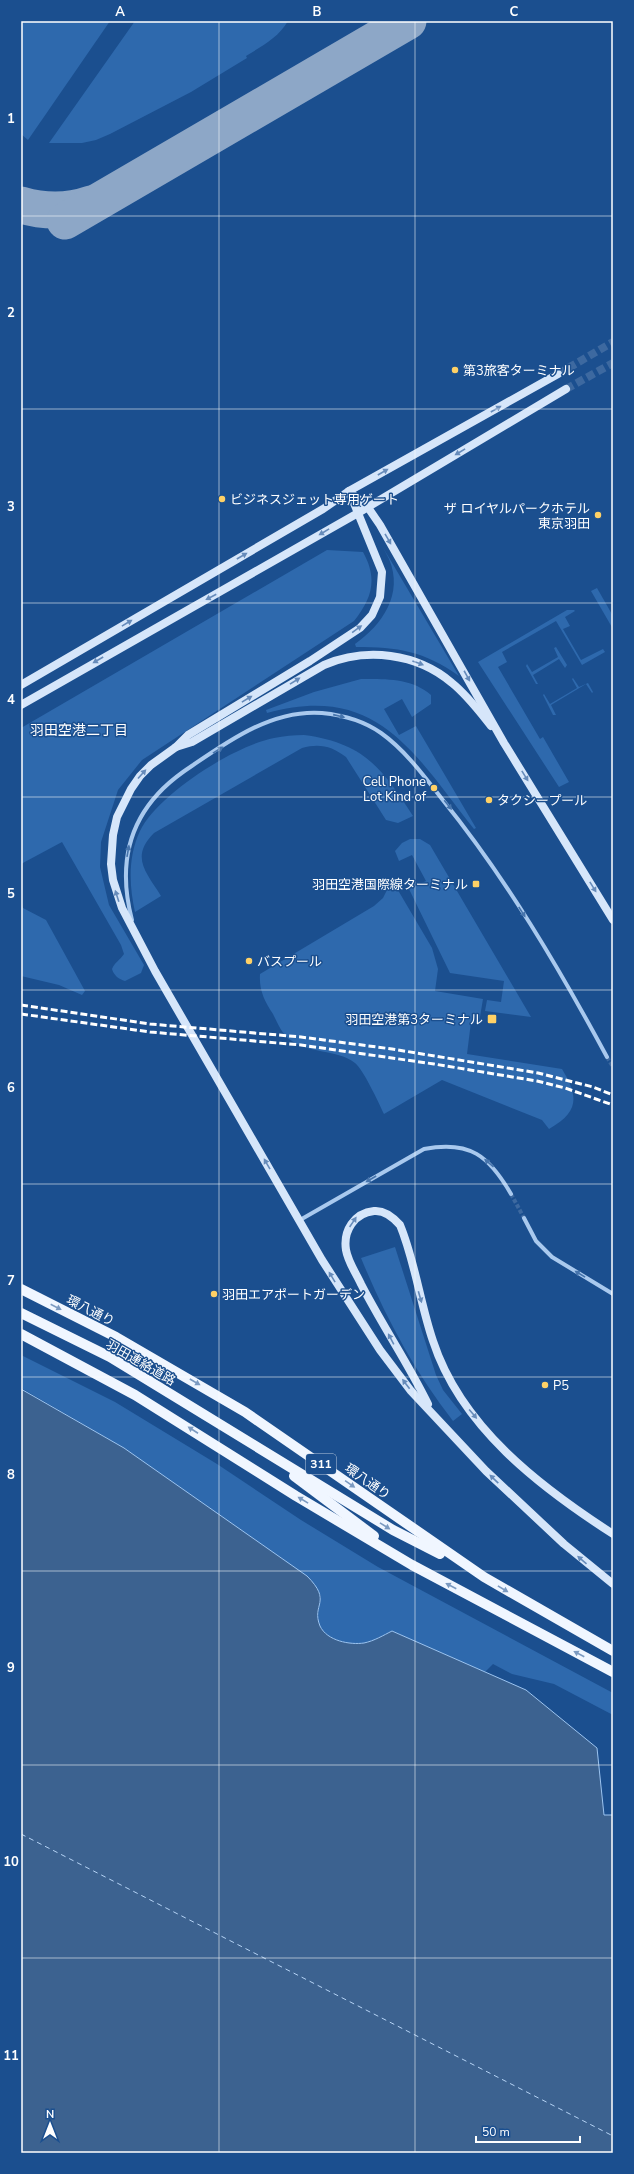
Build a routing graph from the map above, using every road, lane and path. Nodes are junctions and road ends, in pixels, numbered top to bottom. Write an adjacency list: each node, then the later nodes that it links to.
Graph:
1 (558, 374): 3 (street, one-way to 1)
2 (566, 389): 4 (street, one-way to 4)
3 (349, 491): 4 (street); 5 (street); 6 (street, one-way to 3)
4 (367, 506): 5 (street); 8 (street, one-way to 8)
5 (358, 513): 7 (street, one-way to 7); 9 (street, one-way to 5)
6 (21, 685)
7 (21, 705)
8 (504, 742): 9 (street, one-way to 8); 10 (street, one-way to 10)
9 (176, 747): 11 (street, one-way to 9)
10 (613, 920)
11 (134, 930): 12 (street, one-way to 12); 15 (street, one-way to 11)
12 (607, 1057)
13 (511, 1194): 15 (street, one-way to 15)
14 (524, 1218): 17 (street, one-way to 14)
15 (300, 1220): 20 (street, one-way to 15)
16 (21, 1289): 24 (main road, 環八通り / 311, one-way to 24)
17 (613, 1294)
18 (21, 1313): 21 (main road, 羽田連絡道路)
19 (21, 1334): 23 (main road, one-way to 19)
20 (431, 1410): 22 (street, one-way to 22); 25 (street, one-way to 20)
21 (245, 1438): 23 (main road); 24 (main road, one-way to 24)
22 (613, 1534)
23 (412, 1565): 27 (main road, one-way to 23)
24 (481, 1575): 26 (main road, 環八通り / 311, one-way to 26)
25 (613, 1584)
26 (613, 1651)
27 (613, 1672)

